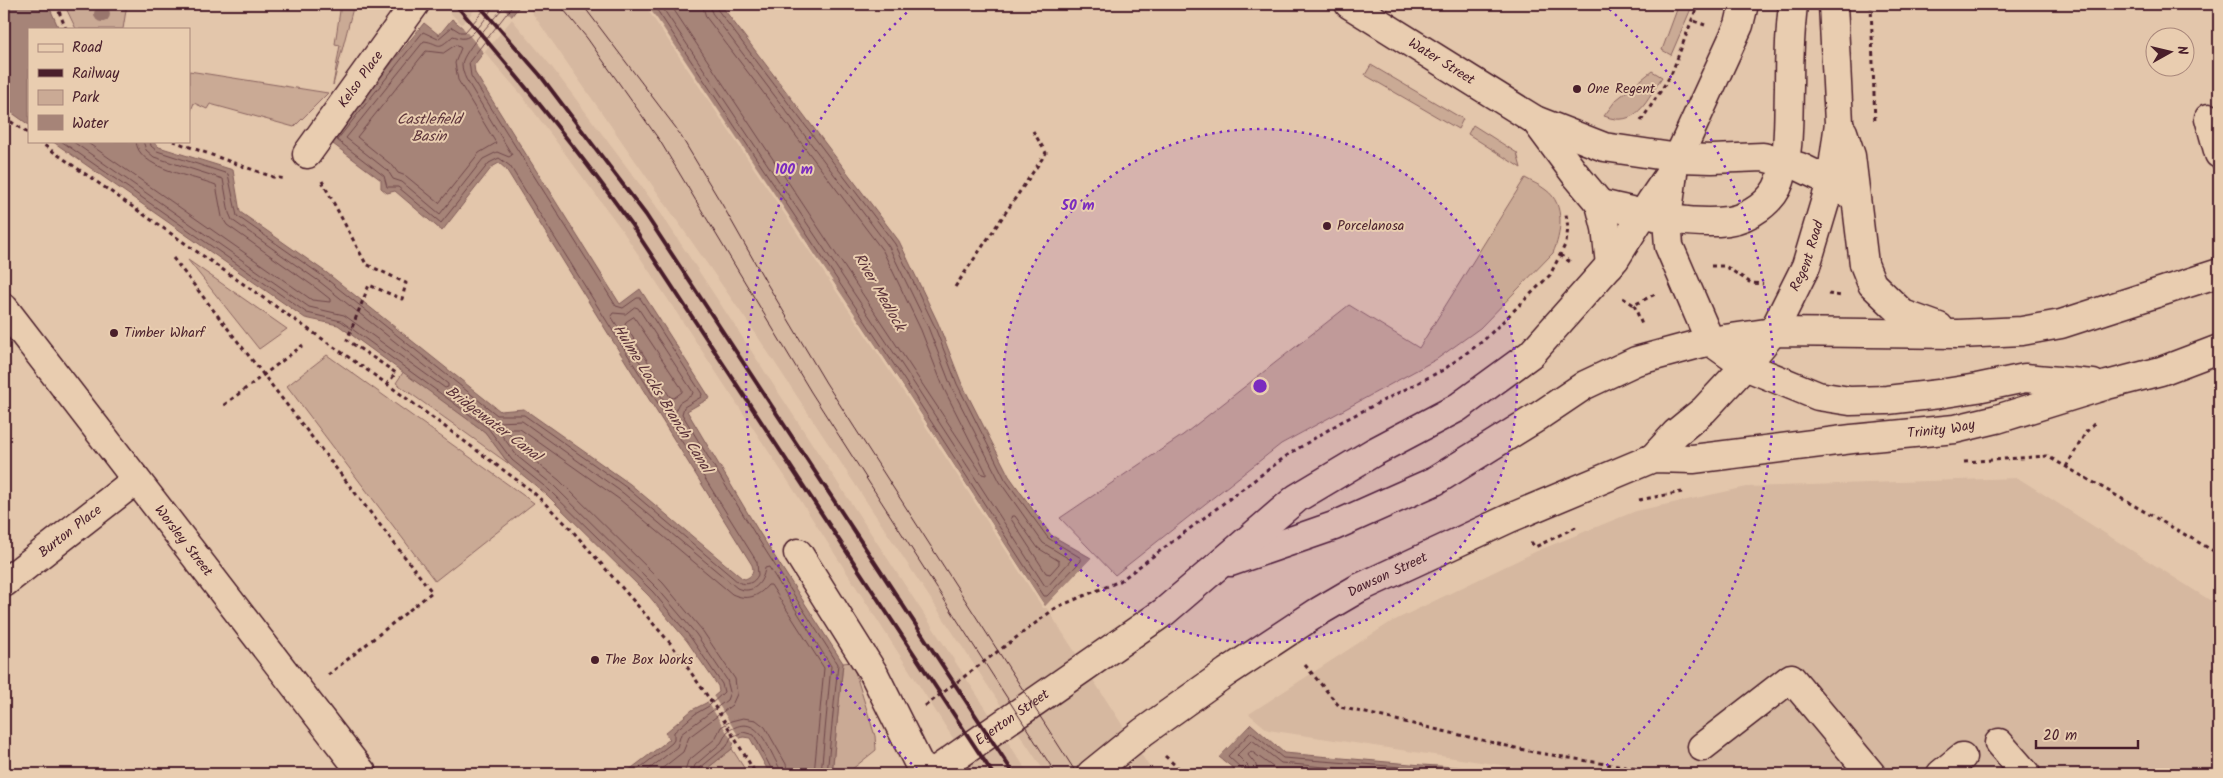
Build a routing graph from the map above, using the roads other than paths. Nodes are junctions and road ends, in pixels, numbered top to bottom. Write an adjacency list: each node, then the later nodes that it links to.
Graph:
1 (415, 4): 9 (main road, Kelso Place)
2 (1349, 4): 7 (main road, Water Street)
3 (1744, 4): 12 (main road)
4 (1793, 4): 11 (main road)
5 (1833, 4): 8 (main road, Regent Road)
6 (2209, 118): 10 (main road)
7 (1535, 120): 12 (main road, Water Street); 15 (main road, Water Street)
8 (1839, 123): 13 (main road, Regent Road); 14 (main road)
9 (307, 154)
10 (2219, 154)
11 (1784, 162): 12 (main road, Water Street); 13 (main road, Water Street); 16 (main road)
12 (1676, 163): 16 (main road)
13 (1831, 182): 14 (main road, Water Street); 20 (main road, Regent Road)
14 (1856, 201): 21 (main road)
15 (1600, 204): 16 (main road, Water Street); 17 (main road)
16 (1647, 222): 17 (main road); 22 (main road)
17 (1610, 265): 29 (main road)
18 (2219, 272): 21 (main road)
19 (4, 308): 27 (main road, Worsley Street)
20 (1773, 332): 21 (main road); 22 (main road); 24 (main road, Regent Road)
21 (1959, 334)
22 (1710, 341): 24 (main road); 29 (main road)
23 (2219, 349): 25 (main road, Trinity Way)
24 (1745, 366): 25 (main road); 26 (main road, Regent Road)
25 (2107, 385): 26 (main road, Trinity Way)
26 (1653, 458): 38 (main road, Dawson Street)
27 (136, 480): 30 (main road, Burton Place); 34 (main road, Worsley Street)
28 (798, 552): 36 (main road)
29 (1217, 567): 37 (main road, Egerton Street)
30 (4, 583)
31 (1999, 743): 40 (main road)
32 (1702, 746): 35 (main road)
33 (1962, 756): 39 (main road)
34 (352, 770)
35 (1869, 772)
36 (924, 774)
37 (931, 774)
38 (1091, 774)
39 (1940, 774)
40 (2026, 774)

